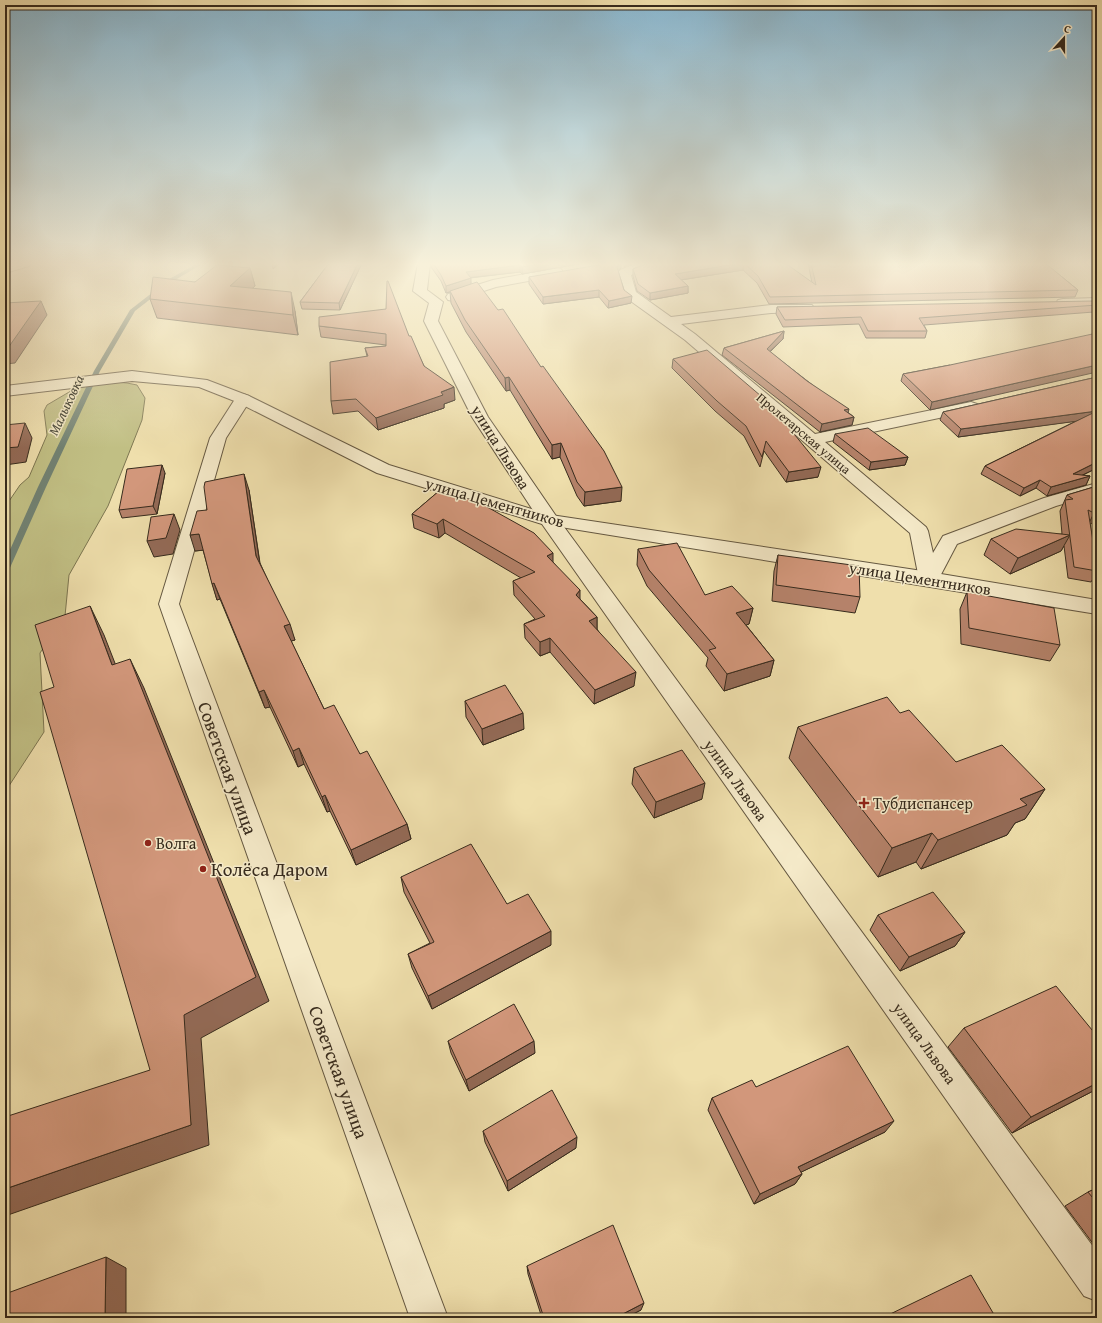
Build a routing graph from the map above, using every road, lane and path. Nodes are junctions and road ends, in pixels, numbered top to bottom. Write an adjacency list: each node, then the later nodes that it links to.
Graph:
1 (433, 325): 8 (street, улица Львова)
2 (673, 325): 6 (street, Пролетарская улица)
3 (5, 391): 4 (street, улица Цементников)
4 (243, 399): 8 (street, улица Цементников); 12 (street, Советская улица)
5 (989, 403): 6 (street)
6 (812, 440): 9 (street, Пролетарская улица)
7 (1097, 488): 9 (street)
8 (549, 520): 9 (street, улица Цементников); 11 (street, улица Львова)
9 (928, 579): 10 (street, улица Цементников)
10 (1097, 607)
11 (1097, 1283)
12 (429, 1318)

